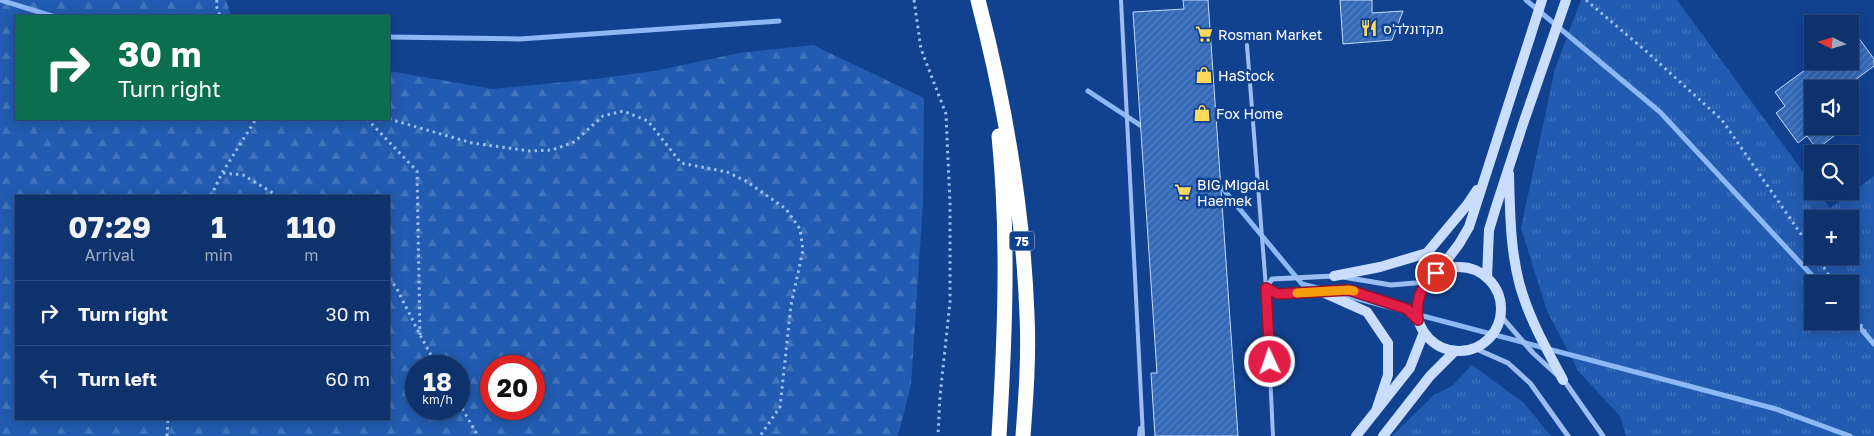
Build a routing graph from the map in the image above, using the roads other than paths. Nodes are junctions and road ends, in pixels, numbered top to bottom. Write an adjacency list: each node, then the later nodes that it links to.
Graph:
1 (978, 0): 6 (highway, 75)
2 (1121, 0): 24 (lane)
3 (1542, 0): 8 (main road)
4 (1566, 0): 7 (main road)
5 (1247, 45): 13 (lane)
6 (990, 48): 22 (highway, 75); 23 (highway, 75)
7 (1508, 168): 11 (main road); 20 (main road)
8 (1486, 177): 9 (main road); 10 (main road)
9 (1436, 273): 11 (main road); 12 (main road)
10 (1334, 276): 12 (street); 13 (street)
11 (1487, 278): 15 (main road)
12 (1426, 282): 16 (main road)
13 (1266, 288): 14 (street); 25 (lane)
14 (1320, 291): 16 (street); 21 (main road)
15 (1500, 315): 18 (main road); 20 (street)
16 (1418, 320): 17 (main road)
17 (1424, 332): 19 (main road); 21 (main road)
18 (1474, 348): 19 (main road); 28 (street)
19 (1456, 351): 27 (main road)
20 (1564, 380): 29 (street)
21 (1376, 411): 26 (main road)
22 (999, 436)
23 (1024, 436)
24 (1141, 436)
25 (1274, 436)
26 (1356, 436)
27 (1383, 436)
28 (1568, 436)
29 (1603, 436)

